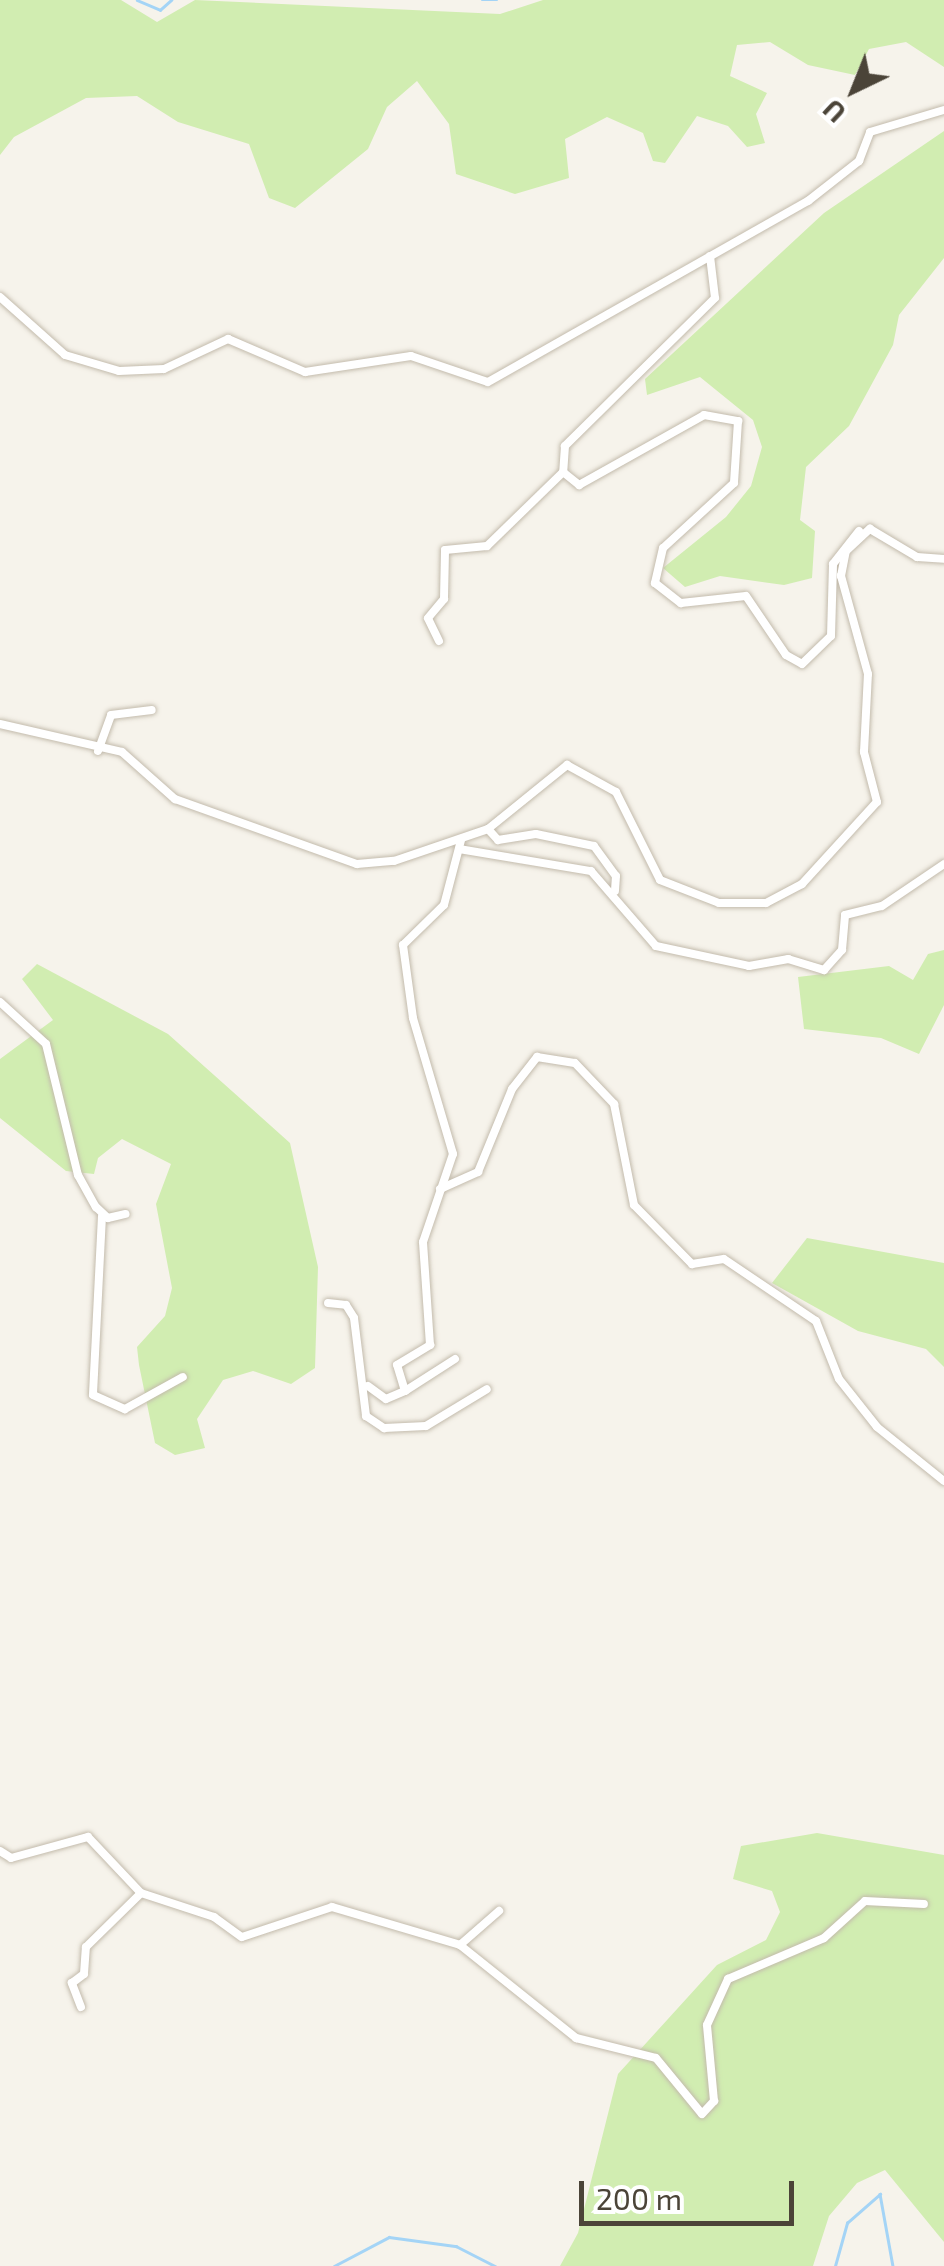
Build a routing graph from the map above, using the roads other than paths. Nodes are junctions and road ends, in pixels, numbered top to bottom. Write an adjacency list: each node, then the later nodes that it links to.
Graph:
1 (944, 110): 2 (street)
2 (710, 256): 3 (street); 4 (street)
3 (0, 296)
4 (563, 472): 5 (street); 7 (street)
5 (864, 532): 6 (street); 11 (street)
6 (944, 559)
7 (439, 641)
8 (152, 710): 10 (street)
9 (0, 724): 10 (street)
10 (98, 751): 12 (street)
11 (488, 829): 12 (street); 14 (street)
12 (460, 844): 14 (street); 16 (street)
13 (944, 864): 14 (street)
14 (615, 891)
15 (0, 1002): 18 (street)
16 (440, 1189): 24 (street); 25 (street)
17 (126, 1214): 18 (street)
18 (102, 1216): 21 (street)
19 (328, 1303): 22 (street)
20 (455, 1359): 24 (street)
21 (183, 1378)
22 (368, 1383): 23 (street); 24 (street)
23 (487, 1389)
24 (404, 1391)
25 (944, 1482)
26 (0, 1852): 27 (street)
27 (141, 1893): 30 (street); 31 (street)
28 (924, 1904): 30 (street)
29 (499, 1912): 30 (street)
30 (460, 1945)
31 (81, 2007)

